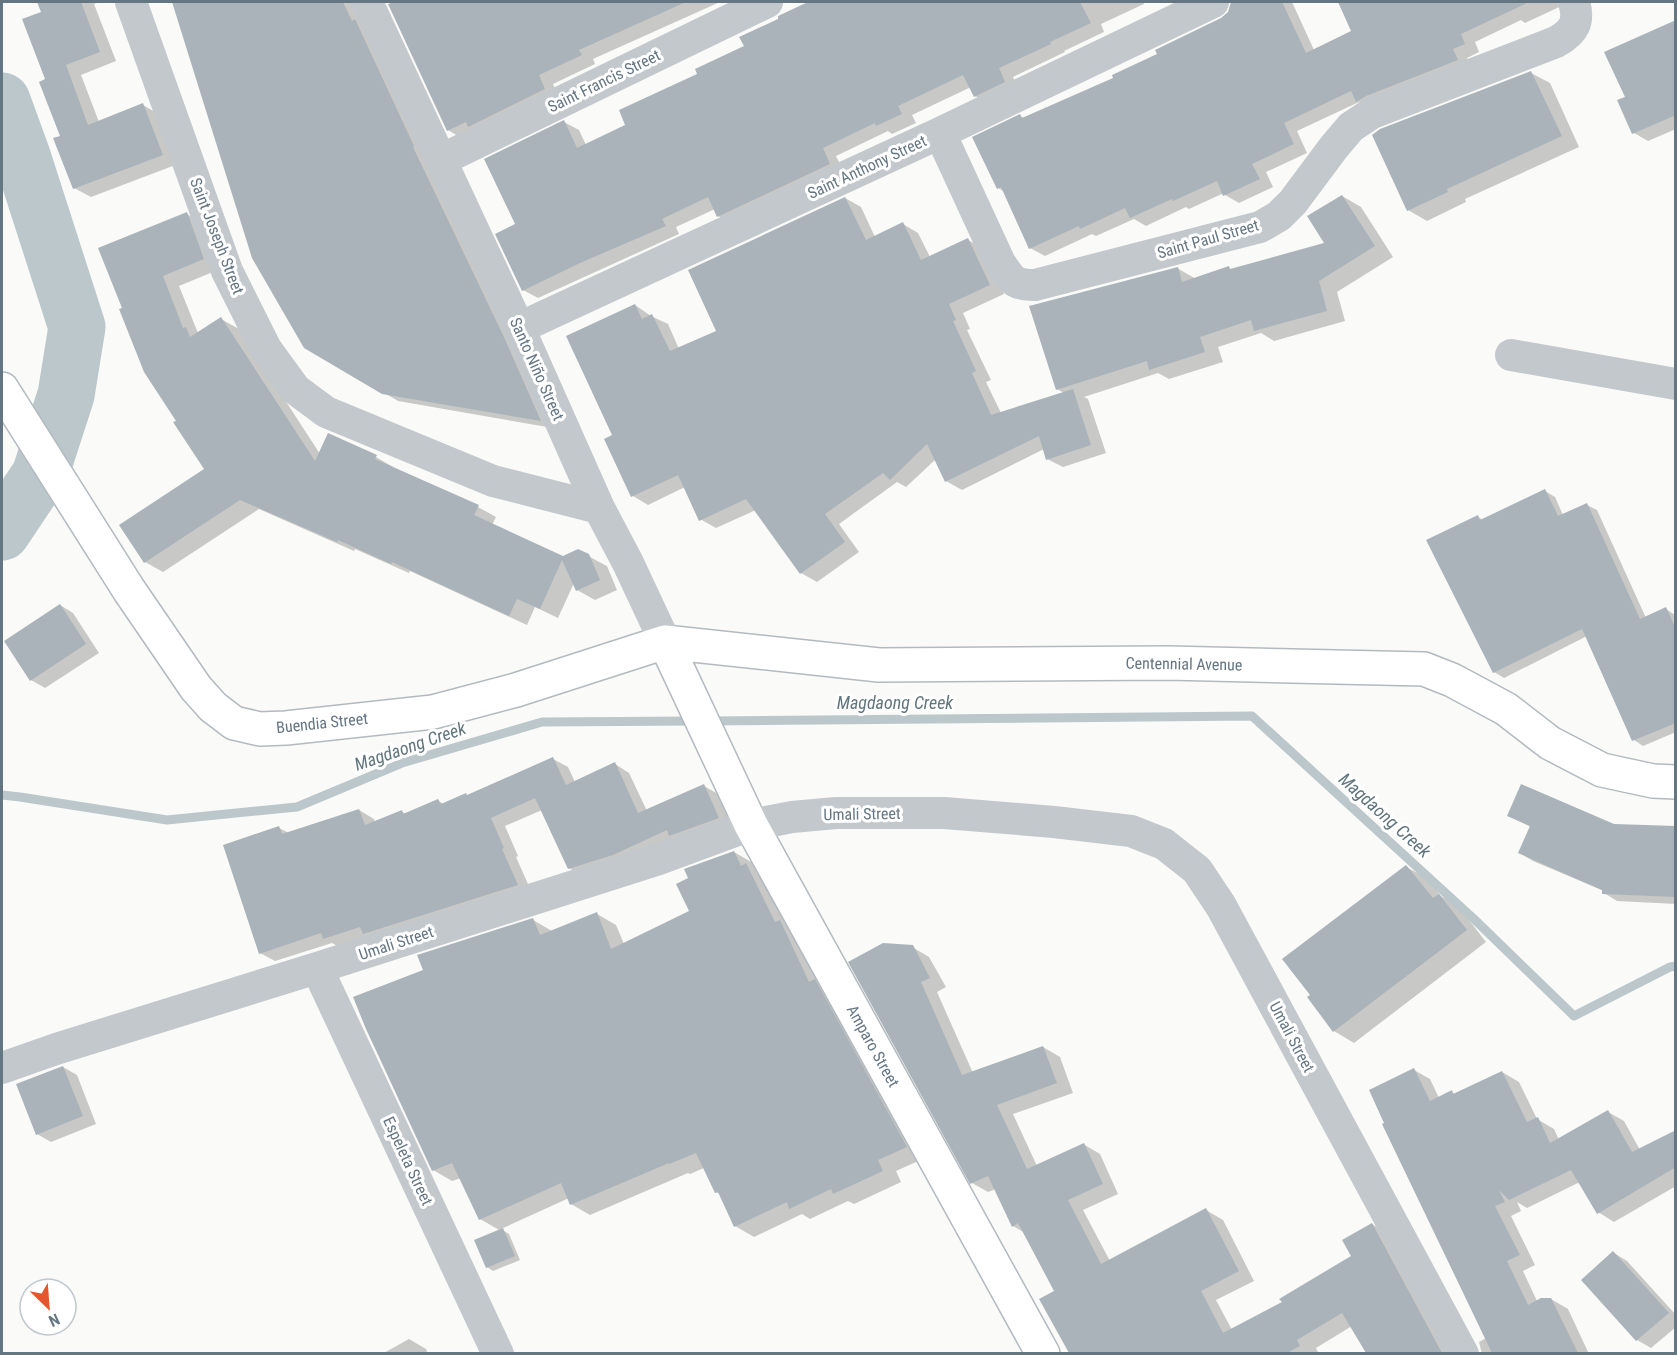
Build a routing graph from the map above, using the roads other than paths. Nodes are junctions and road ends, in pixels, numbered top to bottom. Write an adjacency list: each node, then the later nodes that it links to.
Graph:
1 (131, 2): 12 (street, Saint Joseph Street)
2 (368, 2): 7 (street, Santo Niño Street)
3 (767, 2): 7 (street, Saint Francis Street)
4 (1213, 2): 6 (street, Saint Anthony Street)
5 (1575, 13): 6 (street, Saint Paul Street)
6 (940, 133): 8 (street, Saint Anthony Street)
7 (441, 160): 8 (street, Santo Niño Street)
8 (519, 328): 12 (street, Santo Niño Street)
9 (1511, 355): 10 (street)
10 (1676, 384)
11 (2, 389): 13 (street, Buendia Street)
12 (599, 508): 13 (street, Santo Niño Street)
13 (671, 655): 14 (street, Santo Niño Street); 15 (street, Centennial Avenue)
14 (708, 735): 16 (street, Amparo Street)
15 (1676, 782)
16 (751, 825): 17 (street, Umali Street); 20 (street, Amparo Street); 21 (street, Umali Street)
17 (318, 968): 18 (street, Umali Street); 19 (street, Espeleta Street)
18 (2, 1068)
19 (498, 1353)
20 (1043, 1353)
21 (1463, 1353)

